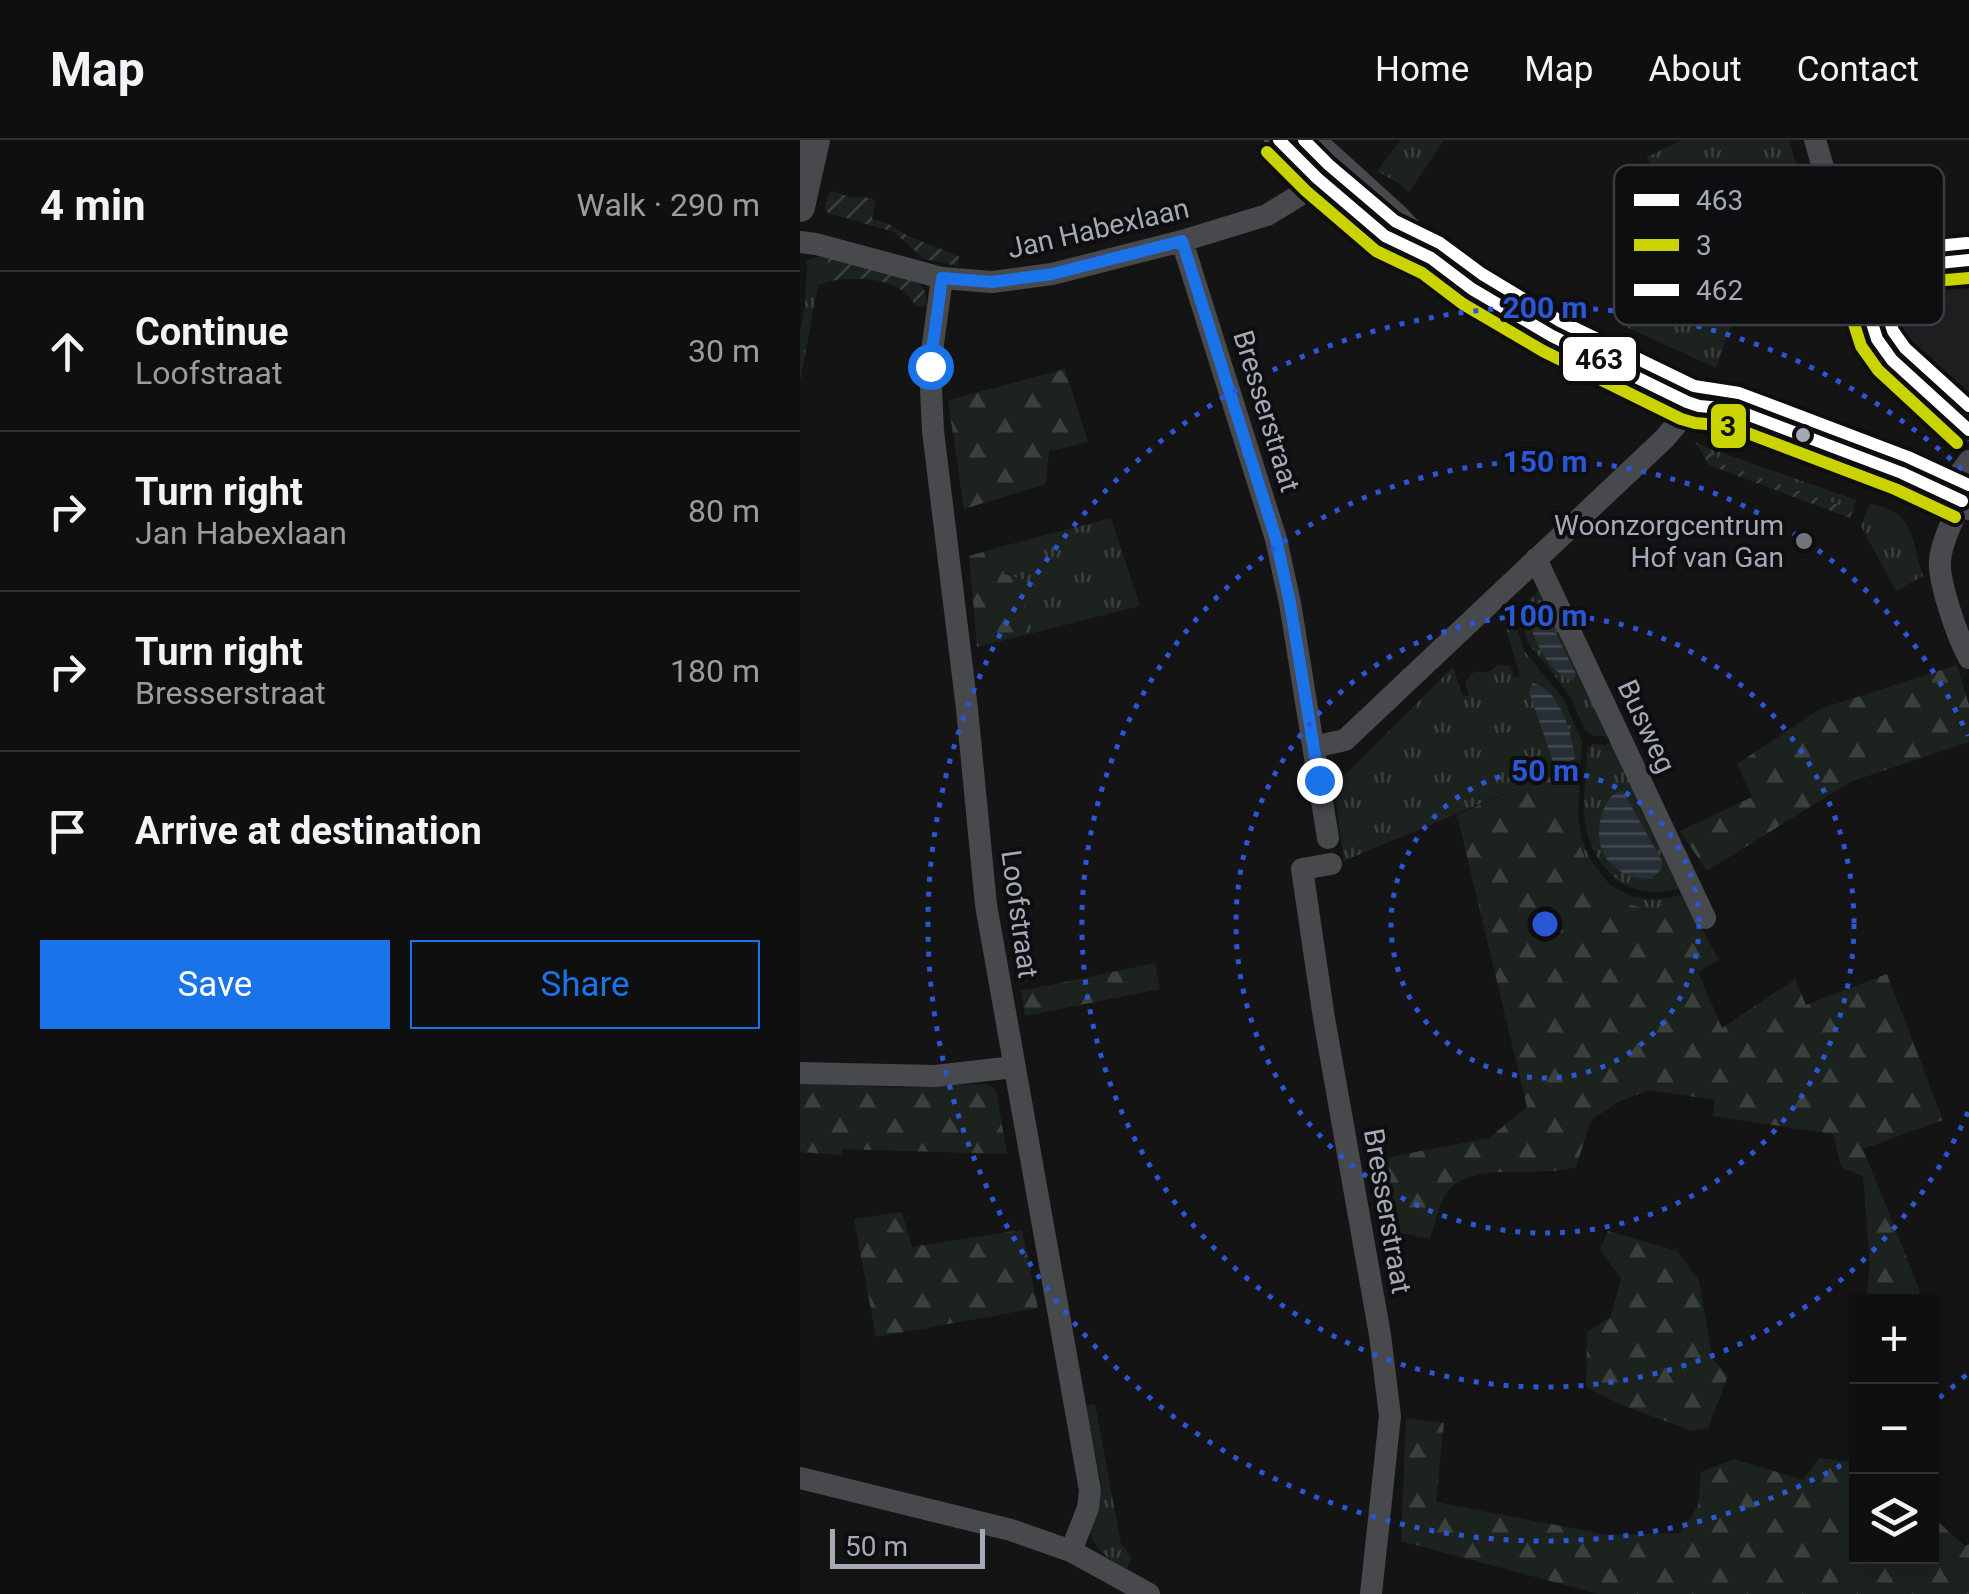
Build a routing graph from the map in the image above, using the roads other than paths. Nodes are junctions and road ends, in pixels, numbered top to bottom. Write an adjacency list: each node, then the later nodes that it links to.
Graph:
1 (815, 140): 7 (street)
2 (1279, 140): 6 (street)
3 (1309, 140): 6 (street)
4 (1815, 140): 5 (street)
5 (1823, 165)
6 (1324, 171): 8 (street, Jan Habexlaan); 14 (street)
7 (800, 207)
8 (1182, 241): 12 (street, Jan Habexlaan); 20 (street, Bresserstraat)
9 (800, 242): 12 (street, Jan Habexlaan)
10 (1969, 260): 11 (street)
11 (1944, 262)
12 (942, 278): 24 (street, Loofstraat)
13 (1873, 325): 15 (street)
14 (1693, 404): 17 (street); 18 (street)
15 (1969, 430)
16 (1969, 461): 17 (street)
17 (1965, 510): 19 (street)
18 (1536, 559): 20 (street); 23 (street, Busweg)
19 (1969, 658)
20 (1314, 747): 21 (street, Bresserstraat)
21 (1328, 838)
22 (1331, 864): 29 (street, Bresserstraat)
23 (1705, 918)
24 (1014, 1067): 25 (street); 27 (street, Loofstraat)
25 (800, 1073)
26 (800, 1478): 27 (street)
27 (1072, 1550): 28 (street)
28 (1149, 1594)
29 (1371, 1594)

